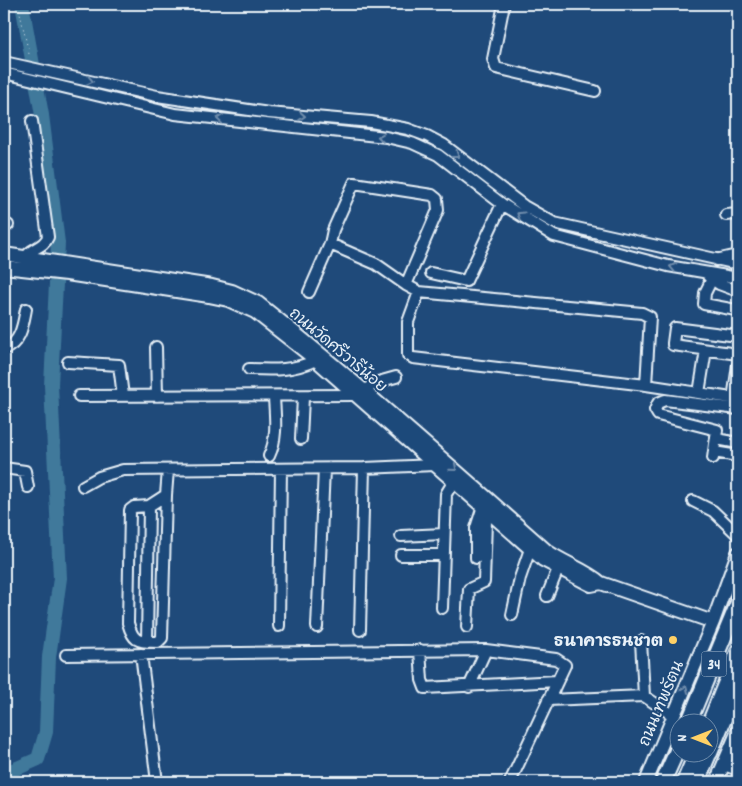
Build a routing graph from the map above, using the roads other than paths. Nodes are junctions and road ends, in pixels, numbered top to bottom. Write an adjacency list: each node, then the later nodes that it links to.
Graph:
1 (504, 4): 4 (street)
2 (4, 62): 5 (street, one-way to 5)
3 (4, 73): 7 (street, one-way to 3)
4 (595, 91)
5 (269, 113): 7 (street); 11 (street, one-way to 11)
6 (32, 121): 16 (street)
7 (268, 124): 8 (street, one-way to 7)
8 (502, 204): 13 (street, one-way to 8); 22 (street)
9 (738, 214): 10 (street)
10 (726, 215)
11 (601, 234): 13 (street); 17 (street)
12 (330, 244): 25 (street); 25 (street); 27 (street)
13 (598, 248): 23 (street, one-way to 13)
14 (4, 254): 16 (main road, ถนนวัดศรีวารีน้อย)
15 (738, 255): 17 (street)
16 (25, 258): 19 (main road, ถนนวัดศรีวารีน้อย)
17 (715, 260): 18 (street)
18 (738, 264)
19 (41, 266): 20 (main road, ถนนวัดศรีวารีน้อย); 21 (main road, ถนนวัดศรีวารีน้อย)
20 (4, 267)
21 (68, 269): 36 (main road, ถนนวัดศรีวารีน้อย); 42 (main road, ถนนวัดศรีวารีน้อย)
22 (431, 273)
23 (709, 276): 24 (street); 26 (street); 30 (street)
24 (738, 278)
25 (406, 285): 28 (street)
26 (738, 291)
27 (309, 292)
28 (419, 292): 41 (street); 41 (street)
29 (26, 309): 33 (street)
30 (736, 310)
31 (738, 336): 34 (street)
32 (156, 347): 46 (street)
33 (4, 349)
34 (706, 350): 35 (street); 43 (street)
35 (738, 354)
36 (316, 360): 39 (street); 42 (main road, ถนนวัดศรีวารีน้อย)
37 (68, 362): 45 (street)
38 (738, 365): 49 (street)
39 (249, 369)
40 (396, 377): 42 (street)
41 (646, 386): 43 (street)
42 (359, 393): 48 (street); 56 (main road, ถนนวัดศรีวารีน้อย); 78 (main road, ถนนวัดศรีวารีน้อย, one-way to 78)
43 (699, 393): 49 (street)
44 (79, 396): 45 (street)
45 (123, 396): 46 (street)
46 (157, 396): 47 (street)
47 (274, 397): 48 (street); 54 (street)
48 (303, 397): 51 (street)
49 (736, 399)
50 (738, 410): 52 (street)
51 (301, 439)
52 (717, 439): 53 (street); 55 (street)
53 (738, 443)
54 (270, 456)
55 (738, 456)
56 (435, 465): 58 (street); 62 (main road, ถนนวัดศรีวารีน้อย)
57 (4, 468): 64 (street)
58 (364, 468): 60 (street); 88 (street)
59 (281, 469): 60 (street); 61 (street); 85 (street)
60 (324, 469): 86 (street)
61 (168, 470): 63 (street); 65 (street)
62 (454, 481): 68 (main road, ถนนวัดศรีวารีน้อย); 69 (street)
63 (83, 486)
64 (28, 487)
65 (166, 495): 67 (street); 90 (street)
66 (693, 501): 70 (street)
67 (149, 506): 90 (street); 90 (street)
68 (486, 508): 72 (main road, ถนนวัดศรีวารีน้อย); 76 (street); 87 (street)
69 (444, 534): 71 (street); 75 (street)
70 (738, 535)
71 (401, 536)
72 (530, 549): 77 (main road, ถนนวัดศรีวารีน้อย); 82 (street)
73 (738, 552): 84 (main road, ถนนเทพรัตน / 34)
74 (401, 555): 75 (street)
75 (443, 556): 81 (street)
76 (476, 558)
77 (558, 569): 78 (main road, ถนนวัดศรีวารีน้อย); 79 (street)
78 (601, 583): 84 (main road, ถนนวัดศรีวารีน้อย)
79 (547, 596)
80 (738, 603): 103 (highway, ถนนเทพรัตน / 34)
81 (442, 608)
82 (512, 615)
83 (738, 619): 104 (highway)
84 (713, 622): 102 (main road, ถนนเทพรัตน / 34, one-way to 84)
85 (280, 626)
86 (316, 627)
87 (466, 627)
88 (360, 630)
89 (641, 641): 99 (street)
90 (143, 642): 95 (street)
91 (420, 650): 92 (street); 95 (street); 98 (street)
92 (486, 650): 96 (street); 98 (street)
93 (738, 652): 105 (highway)
94 (66, 654): 95 (street)
95 (139, 654): 115 (street)
96 (557, 681): 98 (street); 100 (street)
97 (738, 685): 107 (highway, 34)
98 (469, 687)
99 (644, 696): 100 (street); 101 (street)
100 (548, 700): 116 (street)
101 (671, 714)
102 (675, 714)
103 (692, 714)
104 (700, 714)
105 (713, 714)
106 (670, 725): 117 (main road, ถนนเทพรัตน / 34)
107 (720, 727)
108 (738, 732): 113 (main road)
109 (671, 764): 118 (highway, ถนนเทพรัตน)
110 (679, 764): 119 (highway)
111 (692, 764): 120 (highway)
112 (704, 764): 121 (highway, 34)
113 (724, 765): 114 (street); 122 (main road)
114 (738, 770)
115 (157, 782)
116 (510, 782)
117 (646, 782)
118 (663, 782)
119 (671, 782)
120 (684, 782)
121 (697, 782)
122 (716, 782)

